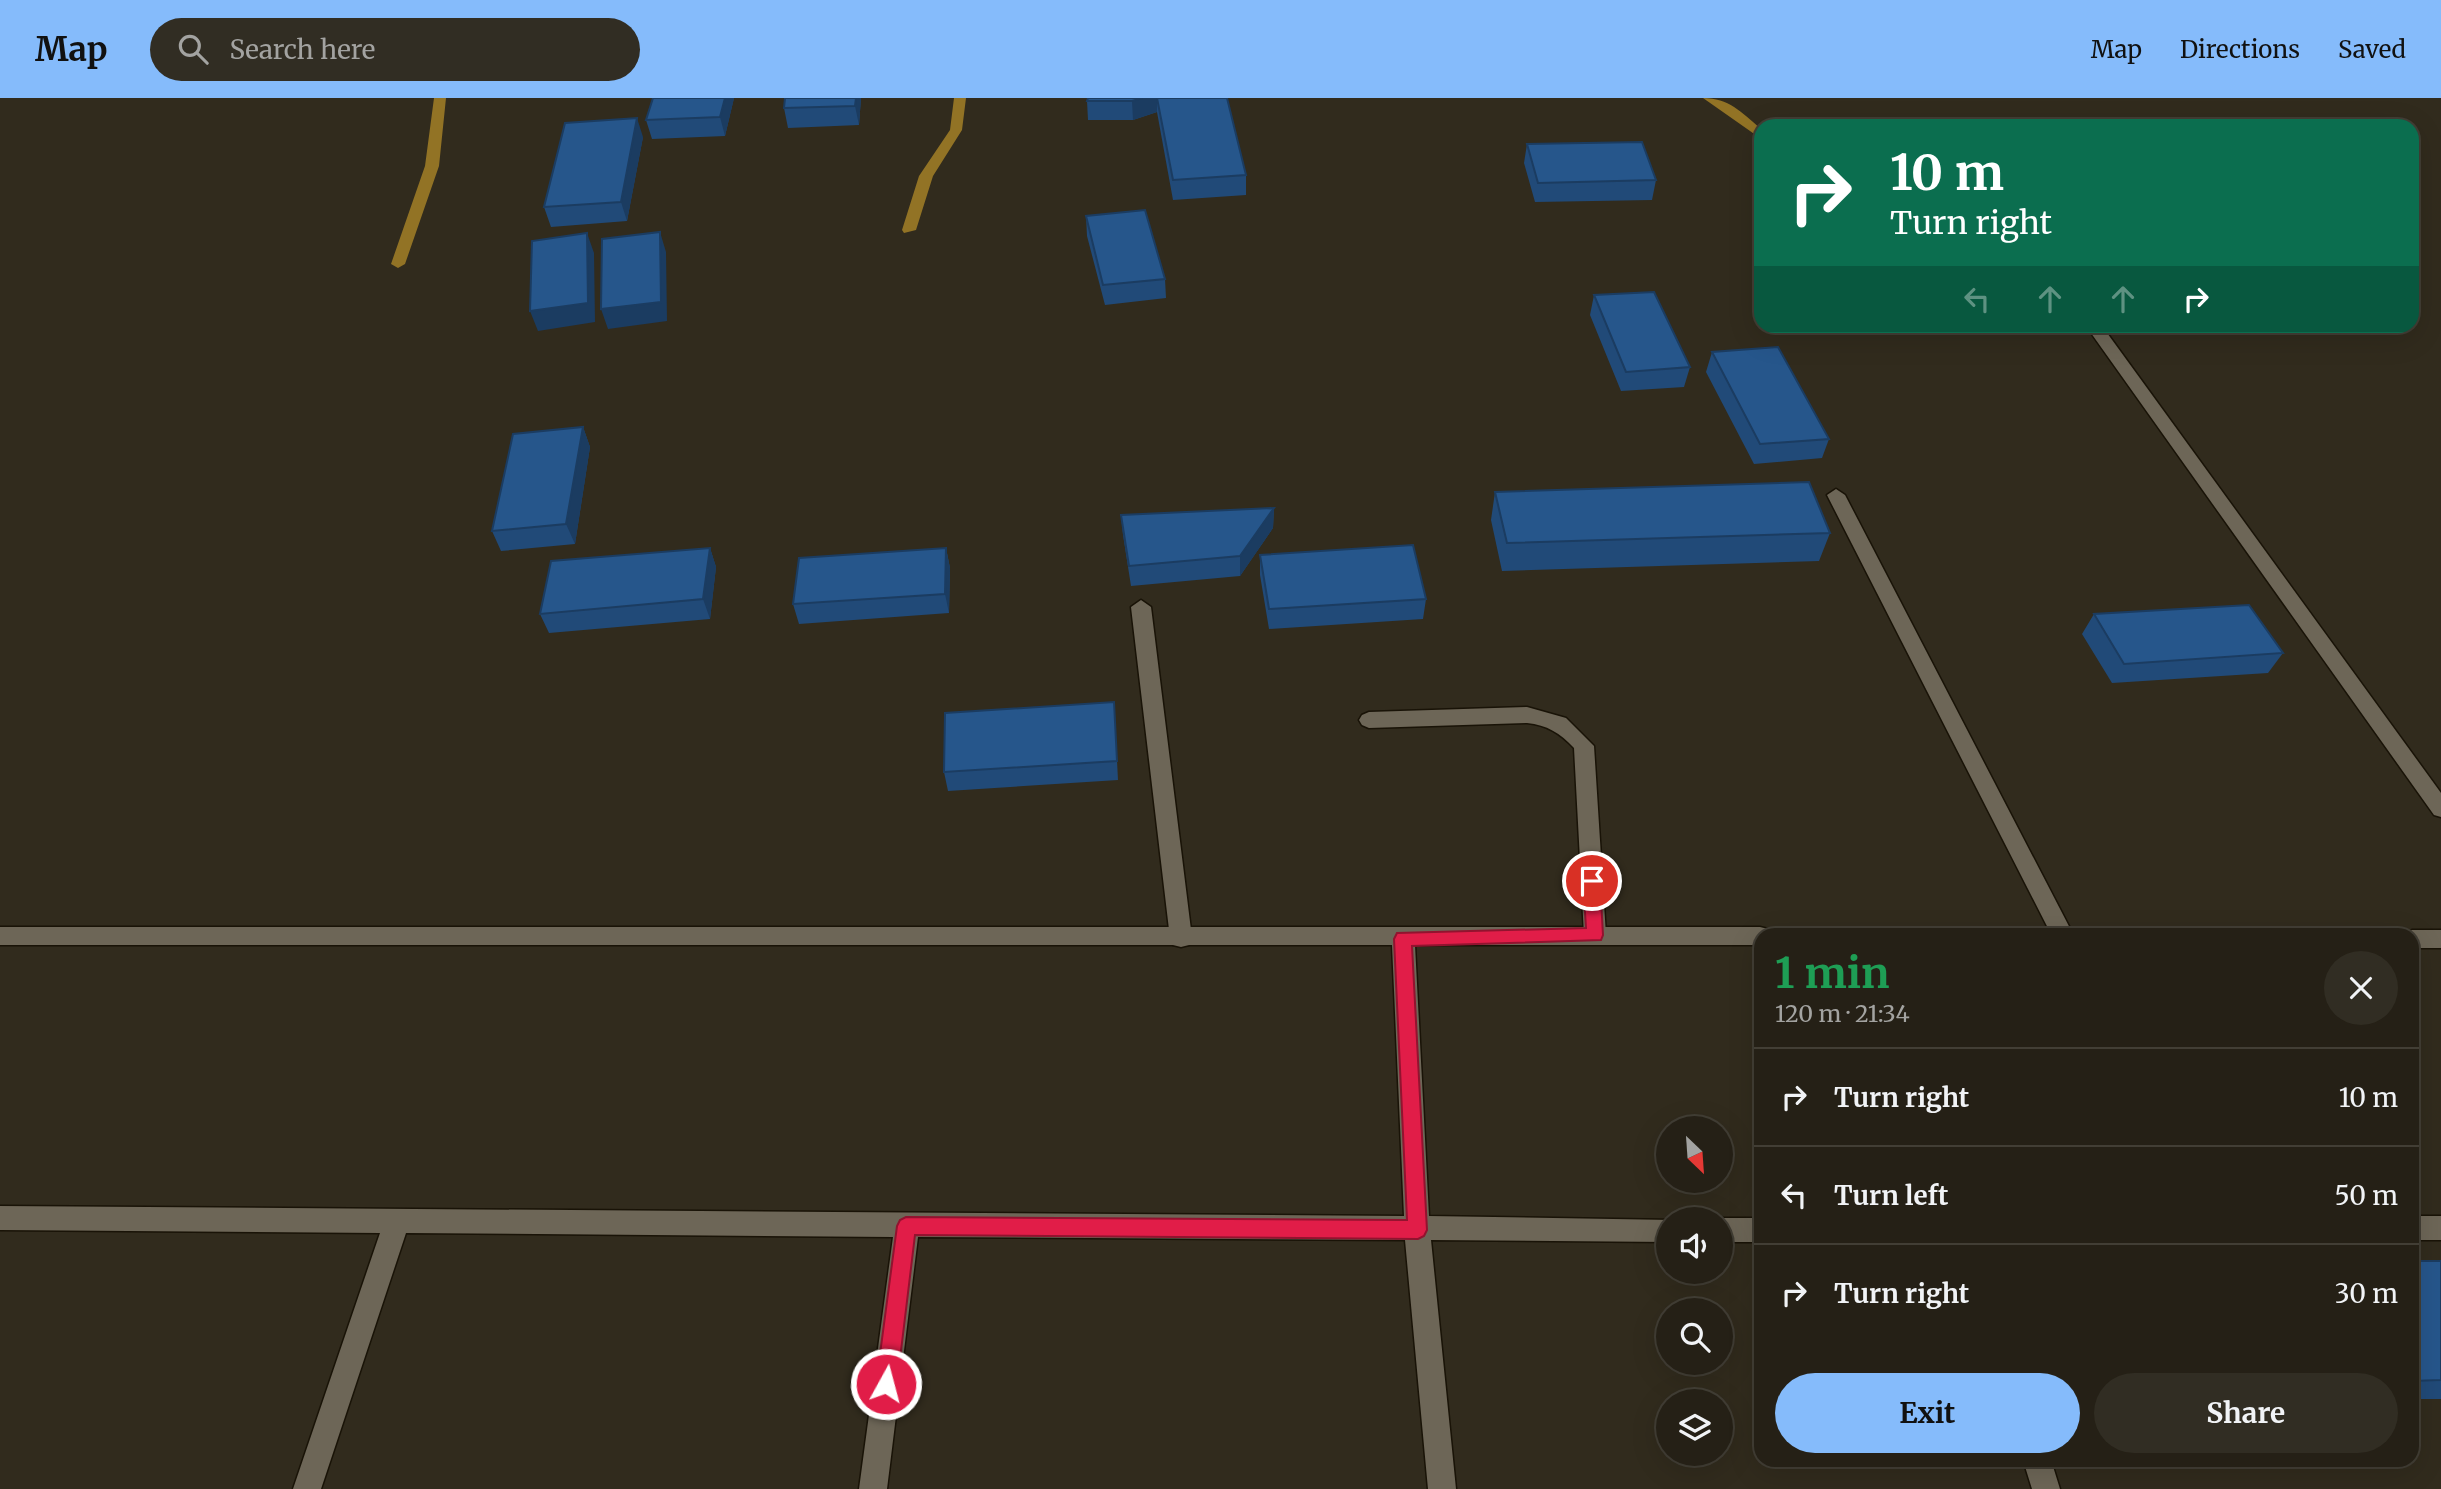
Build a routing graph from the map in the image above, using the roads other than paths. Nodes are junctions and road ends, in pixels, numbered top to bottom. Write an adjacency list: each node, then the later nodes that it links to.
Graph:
1 (2099, 333): 5 (street)
2 (1836, 495): 6 (street)
3 (1141, 607): 10 (street)
4 (1369, 720): 7 (street)
5 (2441, 809)
6 (2059, 928)
7 (1595, 935): 9 (street); 11 (street)
8 (0, 936): 10 (street)
9 (1754, 936)
10 (1181, 938): 11 (street)
11 (1403, 939): 19 (street)
12 (2419, 939): 13 (street)
13 (2441, 939)
14 (0, 1219): 15 (street)
15 (397, 1222): 16 (street); 24 (street)
16 (906, 1226): 19 (street); 25 (street)
17 (2419, 1228): 18 (street)
18 (2441, 1228)
19 (1418, 1230): 20 (street); 26 (street)
20 (1656, 1230)
21 (1733, 1230): 22 (street)
22 (1754, 1230)
23 (2039, 1467): 27 (street)
24 (307, 1489)
25 (873, 1489)
26 (1442, 1489)
27 (2046, 1489)

